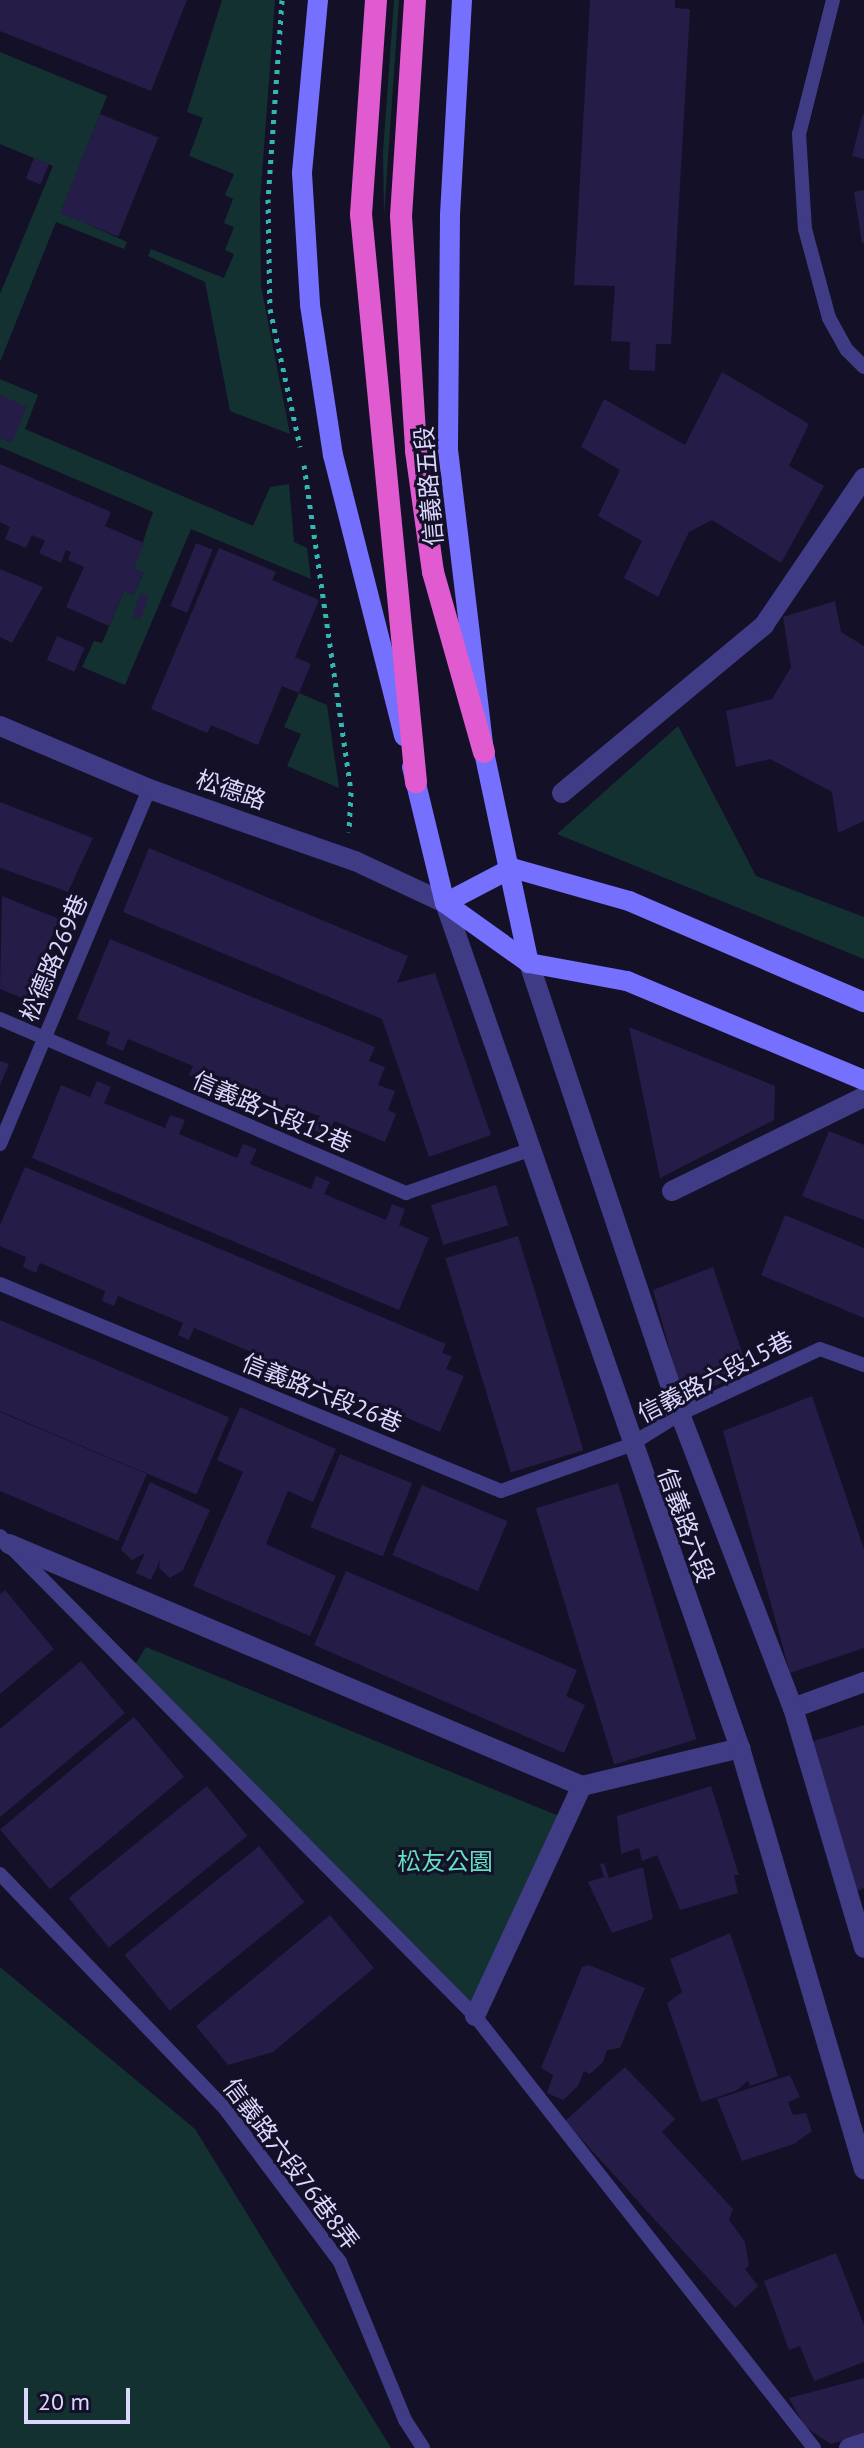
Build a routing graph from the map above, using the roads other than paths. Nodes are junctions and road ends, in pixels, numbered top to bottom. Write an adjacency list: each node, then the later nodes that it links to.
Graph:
1 (318, 0): 10 (main road)
2 (376, 0): 10 (highway)
3 (415, 0): 9 (highway)
4 (462, 0): 9 (main road, 信義路五段)
5 (833, 0): 6 (lane)
6 (864, 367)
7 (864, 478): 12 (street)
8 (0, 726): 11 (street, 松德路)
9 (484, 752): 13 (main road, 信義路五段)
10 (416, 782): 14 (main road)
11 (149, 789): 14 (street, 松德路); 18 (lane, 松德路269巷)
12 (562, 793)
13 (512, 868): 14 (main road); 15 (main road, 信義路五段); 16 (main road)
14 (445, 903): 15 (main road, 松德路); 22 (street, 信義路六段)
15 (529, 963): 19 (main road, 松德路); 26 (street, 信義路六段)
16 (864, 1002)
17 (0, 1019): 18 (lane, 信義路六段12巷)
18 (45, 1038): 21 (lane, 松德路269巷); 22 (lane, 信義路六段12巷)
19 (864, 1080)
20 (864, 1097): 23 (street)
21 (0, 1144)
22 (529, 1150): 27 (street, 信義路六段)
23 (672, 1191)
24 (0, 1284): 27 (lane, 信義路六段26巷)
25 (864, 1365): 26 (lane, 信義路六段15巷)
26 (680, 1414): 27 (lane, 信義路六段15巷); 30 (street, 信義路六段)
27 (630, 1445): 31 (street, 信義路六段)
28 (4, 1540): 32 (street); 36 (lane)
29 (864, 1682): 30 (street)
30 (793, 1708): 34 (street, 信義路六段)
31 (740, 1748): 32 (street); 37 (street, 信義路六段)
32 (582, 1786): 36 (street)
33 (0, 1874): 39 (lane, 信義路六段76巷8弄)
34 (858, 1908): 35 (street, 信義路六段)
35 (864, 1948)
36 (475, 2016): 40 (lane)
37 (864, 2169)
38 (864, 2443): 41 (street)
39 (423, 2448)
40 (814, 2448)
41 (849, 2448)

